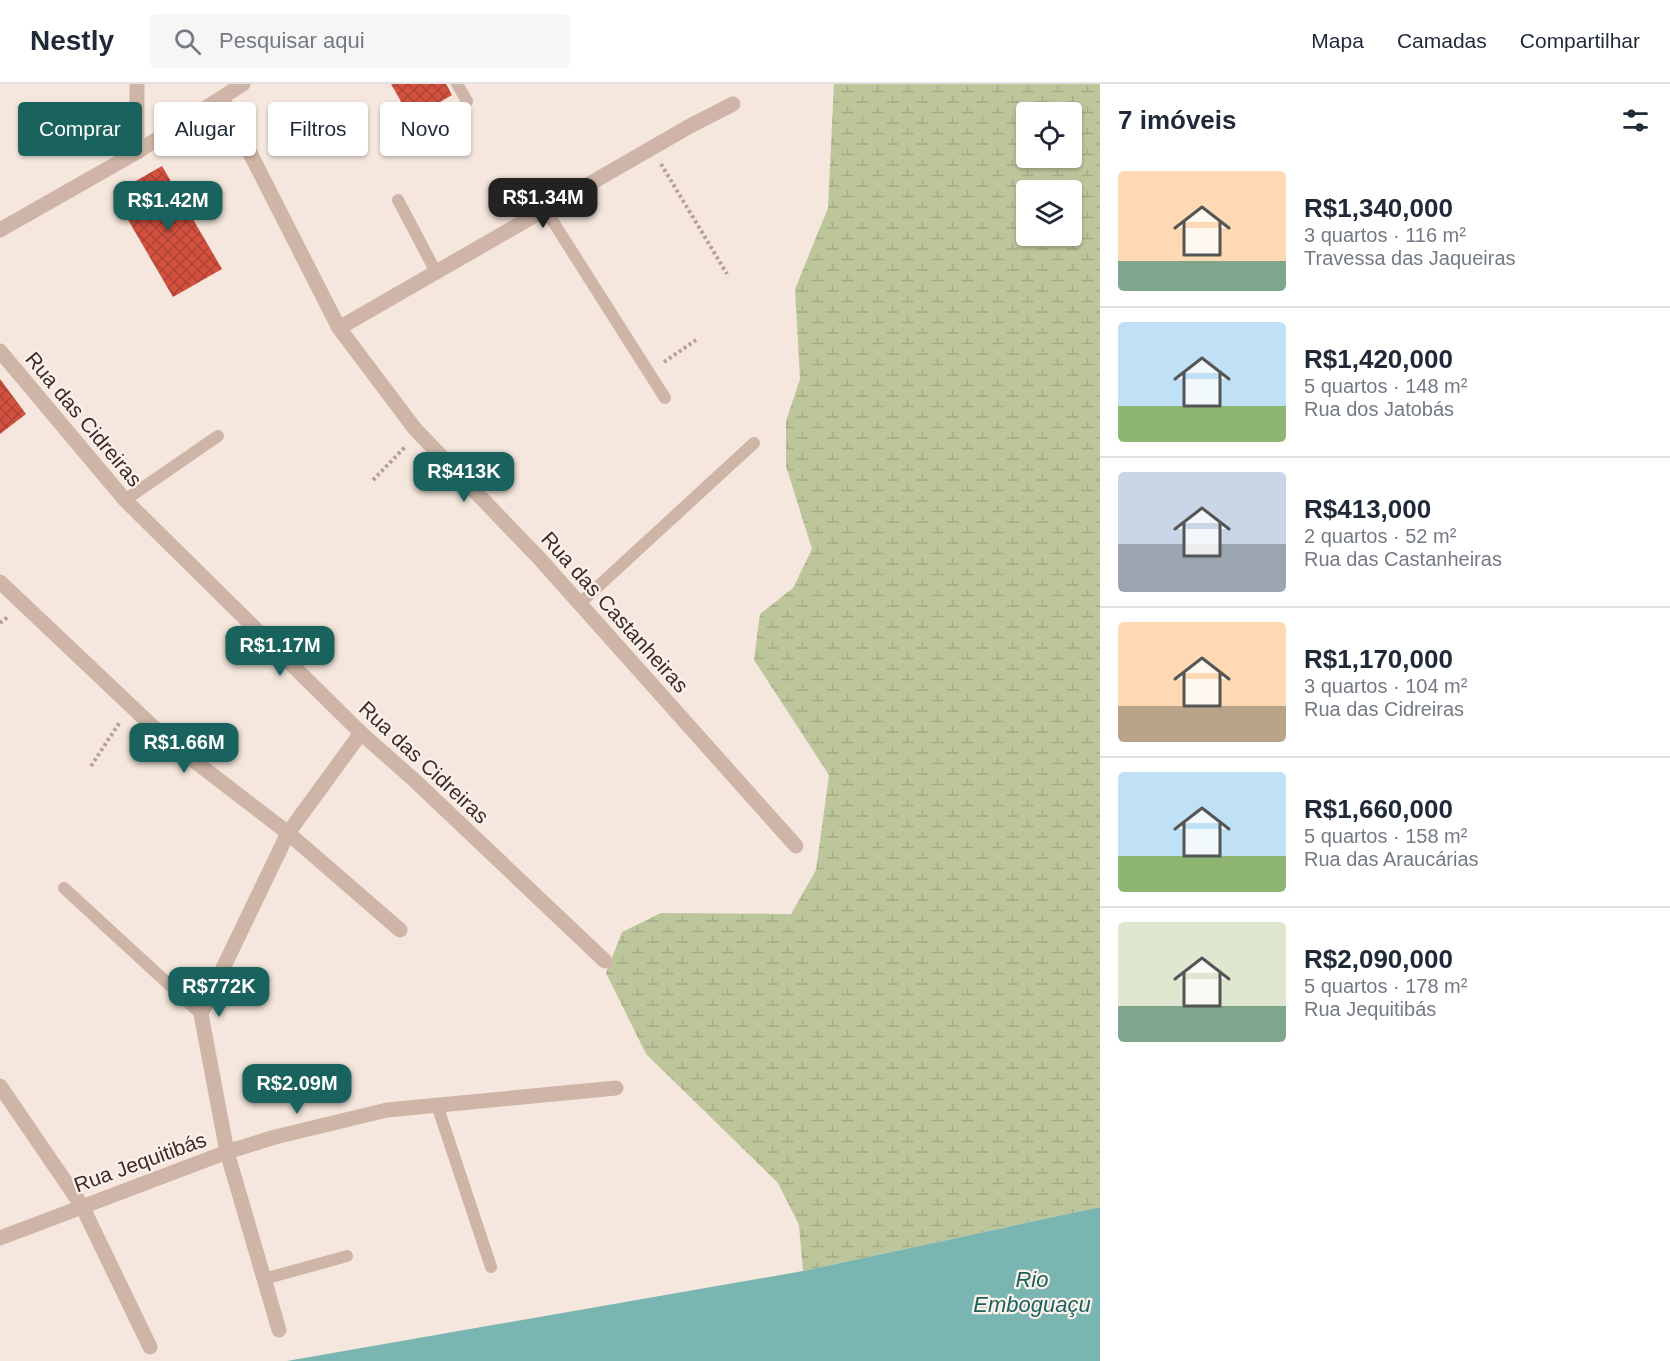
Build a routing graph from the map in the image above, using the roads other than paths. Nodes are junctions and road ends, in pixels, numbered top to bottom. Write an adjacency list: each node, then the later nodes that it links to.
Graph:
1 (137, 84): 6 (street)
2 (243, 84): 4 (street)
3 (457, 84): 5 (lane)
4 (222, 98): 8 (street); 14 (street, Rua das Castanheiras)
5 (467, 101)
6 (137, 102)
7 (733, 104): 11 (street)
8 (142, 149)
9 (130, 156): 12 (street)
10 (398, 200): 13 (lane)
11 (545, 209): 13 (street); 16 (lane)
12 (0, 230)
13 (436, 272): 14 (street)
14 (339, 328): 21 (street, Rua das Castanheiras)
15 (0, 351): 19 (street, Rua das Cidreiras)
16 (665, 398)
17 (218, 436): 19 (lane)
18 (754, 443): 21 (lane)
19 (124, 500): 22 (street, Rua das Cidreiras)
20 (0, 582): 23 (street)
21 (579, 604): 24 (street, Rua das Castanheiras)
22 (361, 733): 23 (street); 27 (street, Rua das Cidreiras)
23 (288, 833): 26 (street); 28 (street)
24 (796, 846)
25 (64, 888): 28 (lane)
26 (400, 930)
27 (605, 961)
28 (201, 1014): 32 (street)
29 (0, 1086): 33 (street)
30 (616, 1088): 31 (street, Rua Jequitibás)
31 (437, 1105): 32 (street, Rua Jequitibás); 36 (lane)
32 (227, 1152): 33 (street, Rua Jequitibás); 37 (street)
33 (82, 1206): 34 (street, Rua Jequitibás); 39 (street)
34 (0, 1238)
35 (347, 1256): 37 (lane)
36 (490, 1267)
37 (264, 1279): 38 (street)
38 (279, 1330)
39 (150, 1347)

